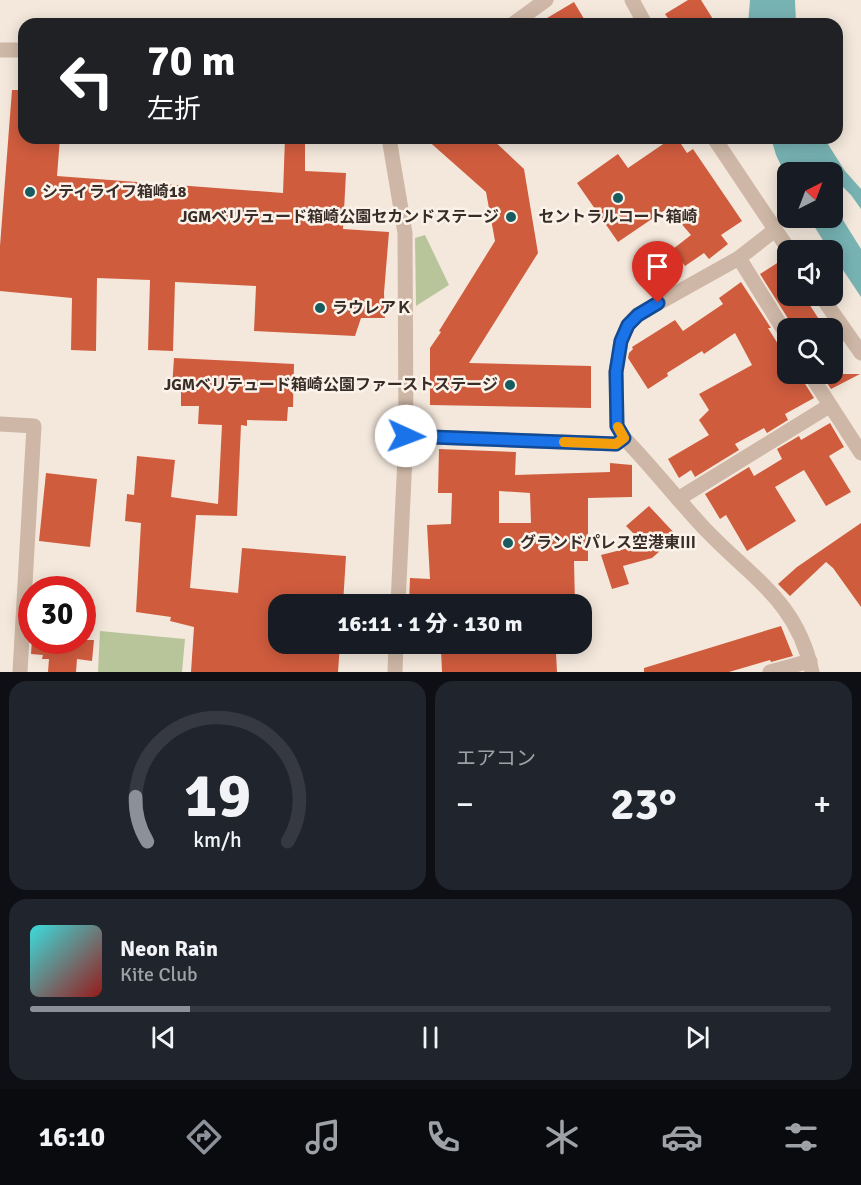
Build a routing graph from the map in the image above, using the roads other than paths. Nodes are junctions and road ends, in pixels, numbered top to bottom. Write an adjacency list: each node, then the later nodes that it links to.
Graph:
1 (546, 0): 3 (street)
2 (632, 0): 4 (street)
3 (521, 18)
4 (642, 18)
5 (0, 50): 6 (street)
6 (18, 50)
7 (390, 144): 18 (street)
8 (718, 144): 9 (street)
9 (776, 230): 10 (street); 11 (street)
10 (782, 240)
11 (739, 258): 13 (street); 19 (street)
12 (828, 306): 14 (street)
13 (777, 319)
14 (861, 353)
15 (816, 384): 16 (street)
16 (829, 406): 20 (street); 21 (street)
17 (0, 424): 25 (street)
18 (406, 436): 19 (street); 22 (street)
19 (624, 438): 21 (street)
20 (861, 453)
21 (678, 499): 24 (street)
22 (398, 594)
23 (396, 654): 26 (street)
24 (811, 666): 27 (street)
25 (20, 672)
26 (395, 672)
27 (771, 672)

